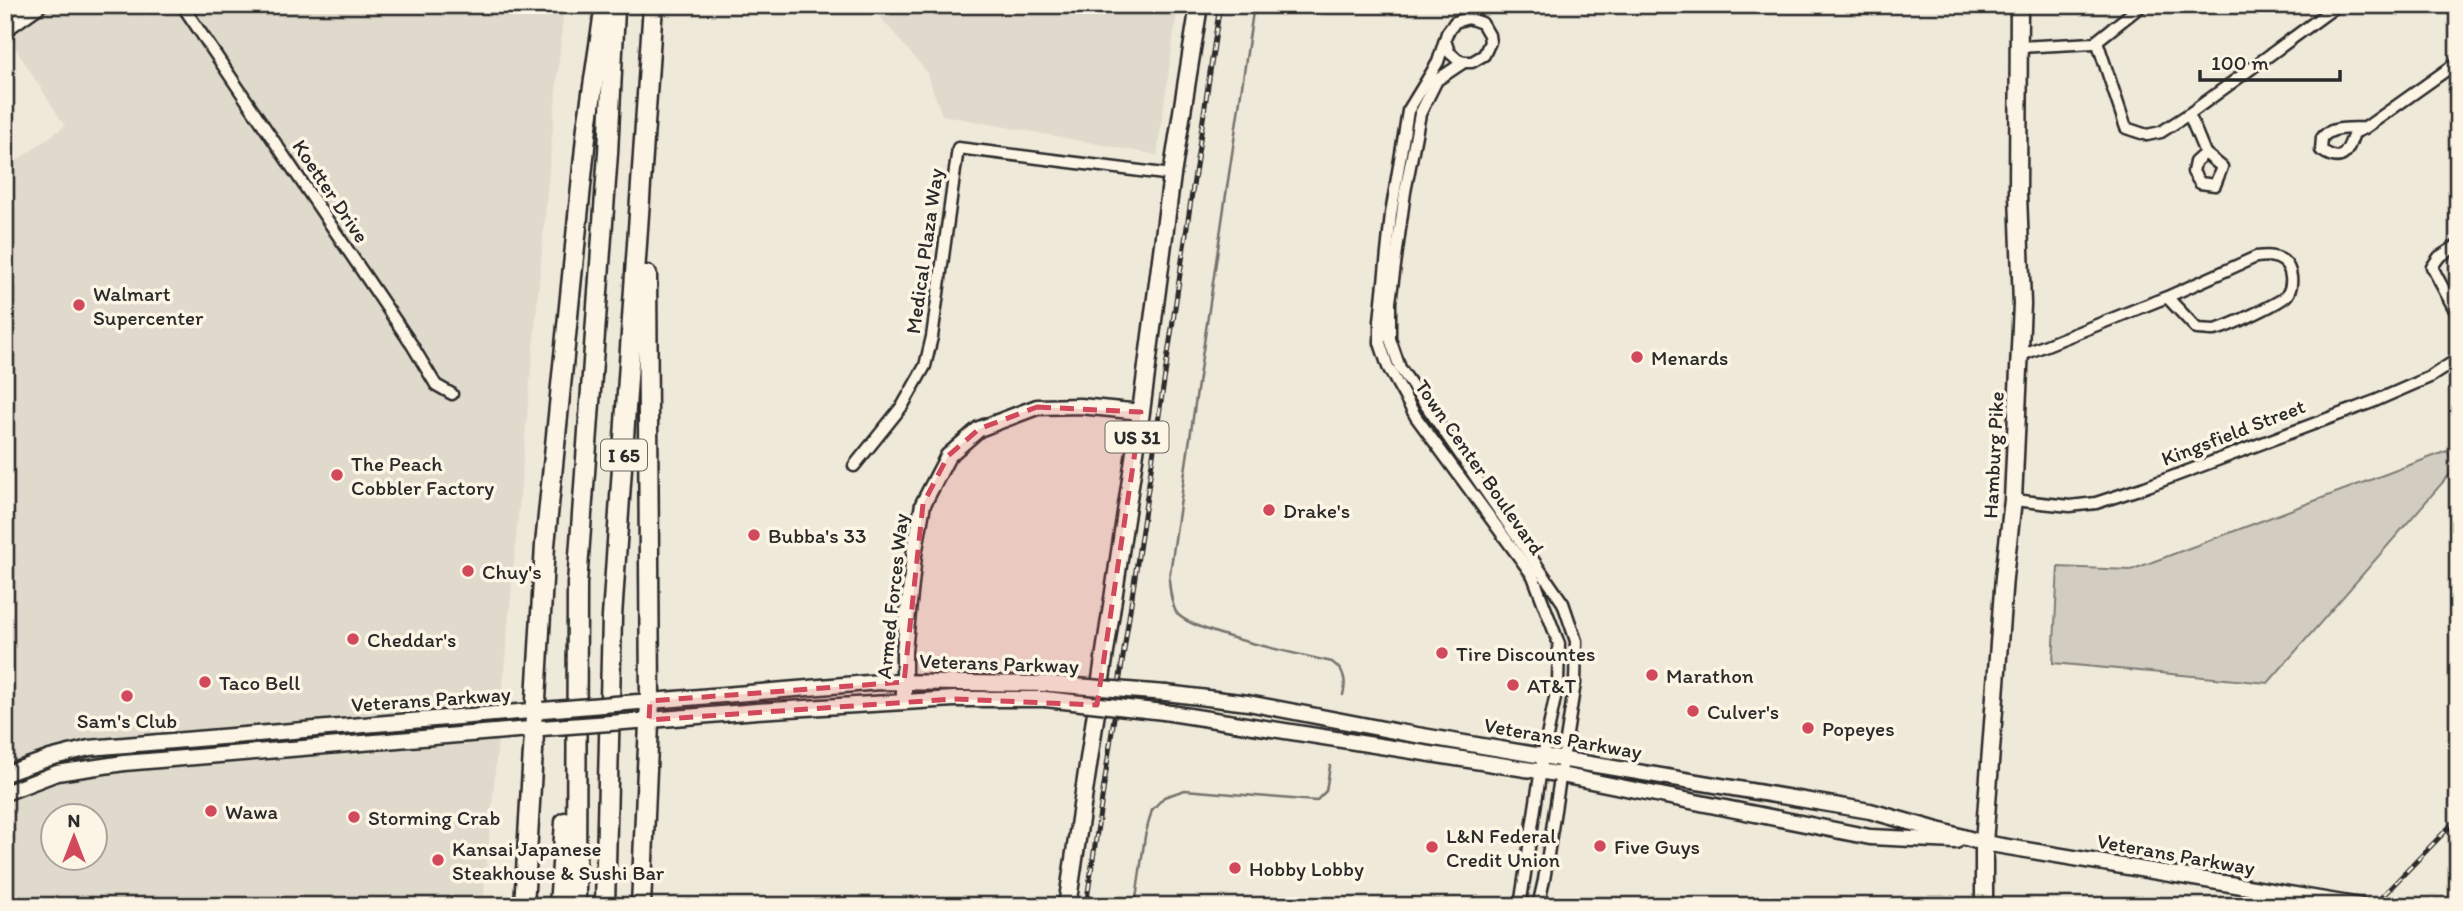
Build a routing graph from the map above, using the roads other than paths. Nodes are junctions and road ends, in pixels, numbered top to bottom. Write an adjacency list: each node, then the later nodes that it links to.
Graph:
1 (39, 5): 10 (main road)
2 (182, 5): 26 (street, Koetter Drive)
3 (606, 5): 34 (highway)
4 (615, 5): 30 (highway, I 65)
5 (653, 5): 16 (highway, I 65)
6 (1199, 5): 20 (main road, US 31)
7 (2019, 5): 13 (main road, Hamburg Pike)
8 (2142, 5): 12 (street)
9 (2337, 5): 17 (street)
10 (5, 29)
11 (1446, 40): 15 (street); 15 (street); 36 (street, Town Center Boulevard)
12 (2097, 41): 13 (street); 17 (street)
13 (2019, 47): 24 (main road, Hamburg Pike)
14 (2458, 61): 18 (street)
15 (1464, 62): 37 (street, Town Center Boulevard)
16 (647, 107): 32 (highway); 42 (highway, I 65)
17 (2189, 114): 19 (street)
18 (2365, 128): 18 (street)
19 (2205, 153)
20 (1172, 174): 27 (main road, US 31); 28 (street, Medical Plaza Way)
21 (2458, 245): 23 (street)
22 (2167, 297): 22 (street); 24 (street)
23 (2458, 316)
24 (2019, 356): 29 (main road, Hamburg Pike)
25 (2458, 359): 29 (street, Kingsfield Street)
26 (452, 394)
27 (1141, 412): 31 (main road, Armed Forces Way); 50 (main road, US 31)
28 (854, 466)
29 (2013, 500): 43 (main road, Hamburg Pike)
30 (575, 682): 45 (highway); 46 (highway, I 65)
31 (904, 682): 32 (main road, Veterans Parkway); 33 (main road, Armed Forces Way); 36 (main road, Veterans Parkway, bridge)
32 (644, 702): 34 (main road, Veterans Parkway, bridge); 35 (highway)
33 (904, 702): 35 (main road, Veterans Parkway); 38 (main road, Veterans Parkway, bridge)
34 (538, 720): 35 (main road, Veterans Parkway, bridge); 39 (main road, Veterans Parkway); 41 (main road, Veterans Parkway); 44 (highway)
35 (643, 720): 49 (highway)
36 (1543, 756): 37 (main road, Veterans Parkway); 38 (street, Town Center Boulevard)
37 (1563, 760): 40 (street, Town Center Boulevard); 43 (main road, Veterans Parkway)
38 (1541, 772): 40 (main road, Veterans Parkway); 51 (street)
39 (5, 774)
40 (1559, 775): 43 (main road, Veterans Parkway); 52 (street)
41 (5, 793)
42 (607, 796): 47 (highway, I 65); 48 (highway)
43 (1983, 843): 53 (main road, Hamburg Pike); 54 (main road, Veterans Parkway)
44 (524, 906)
45 (559, 906)
46 (576, 906)
47 (605, 906)
48 (613, 906)
49 (641, 906)
50 (1067, 906)
51 (1520, 906)
52 (1538, 906)
53 (1983, 906)
54 (2361, 906)

